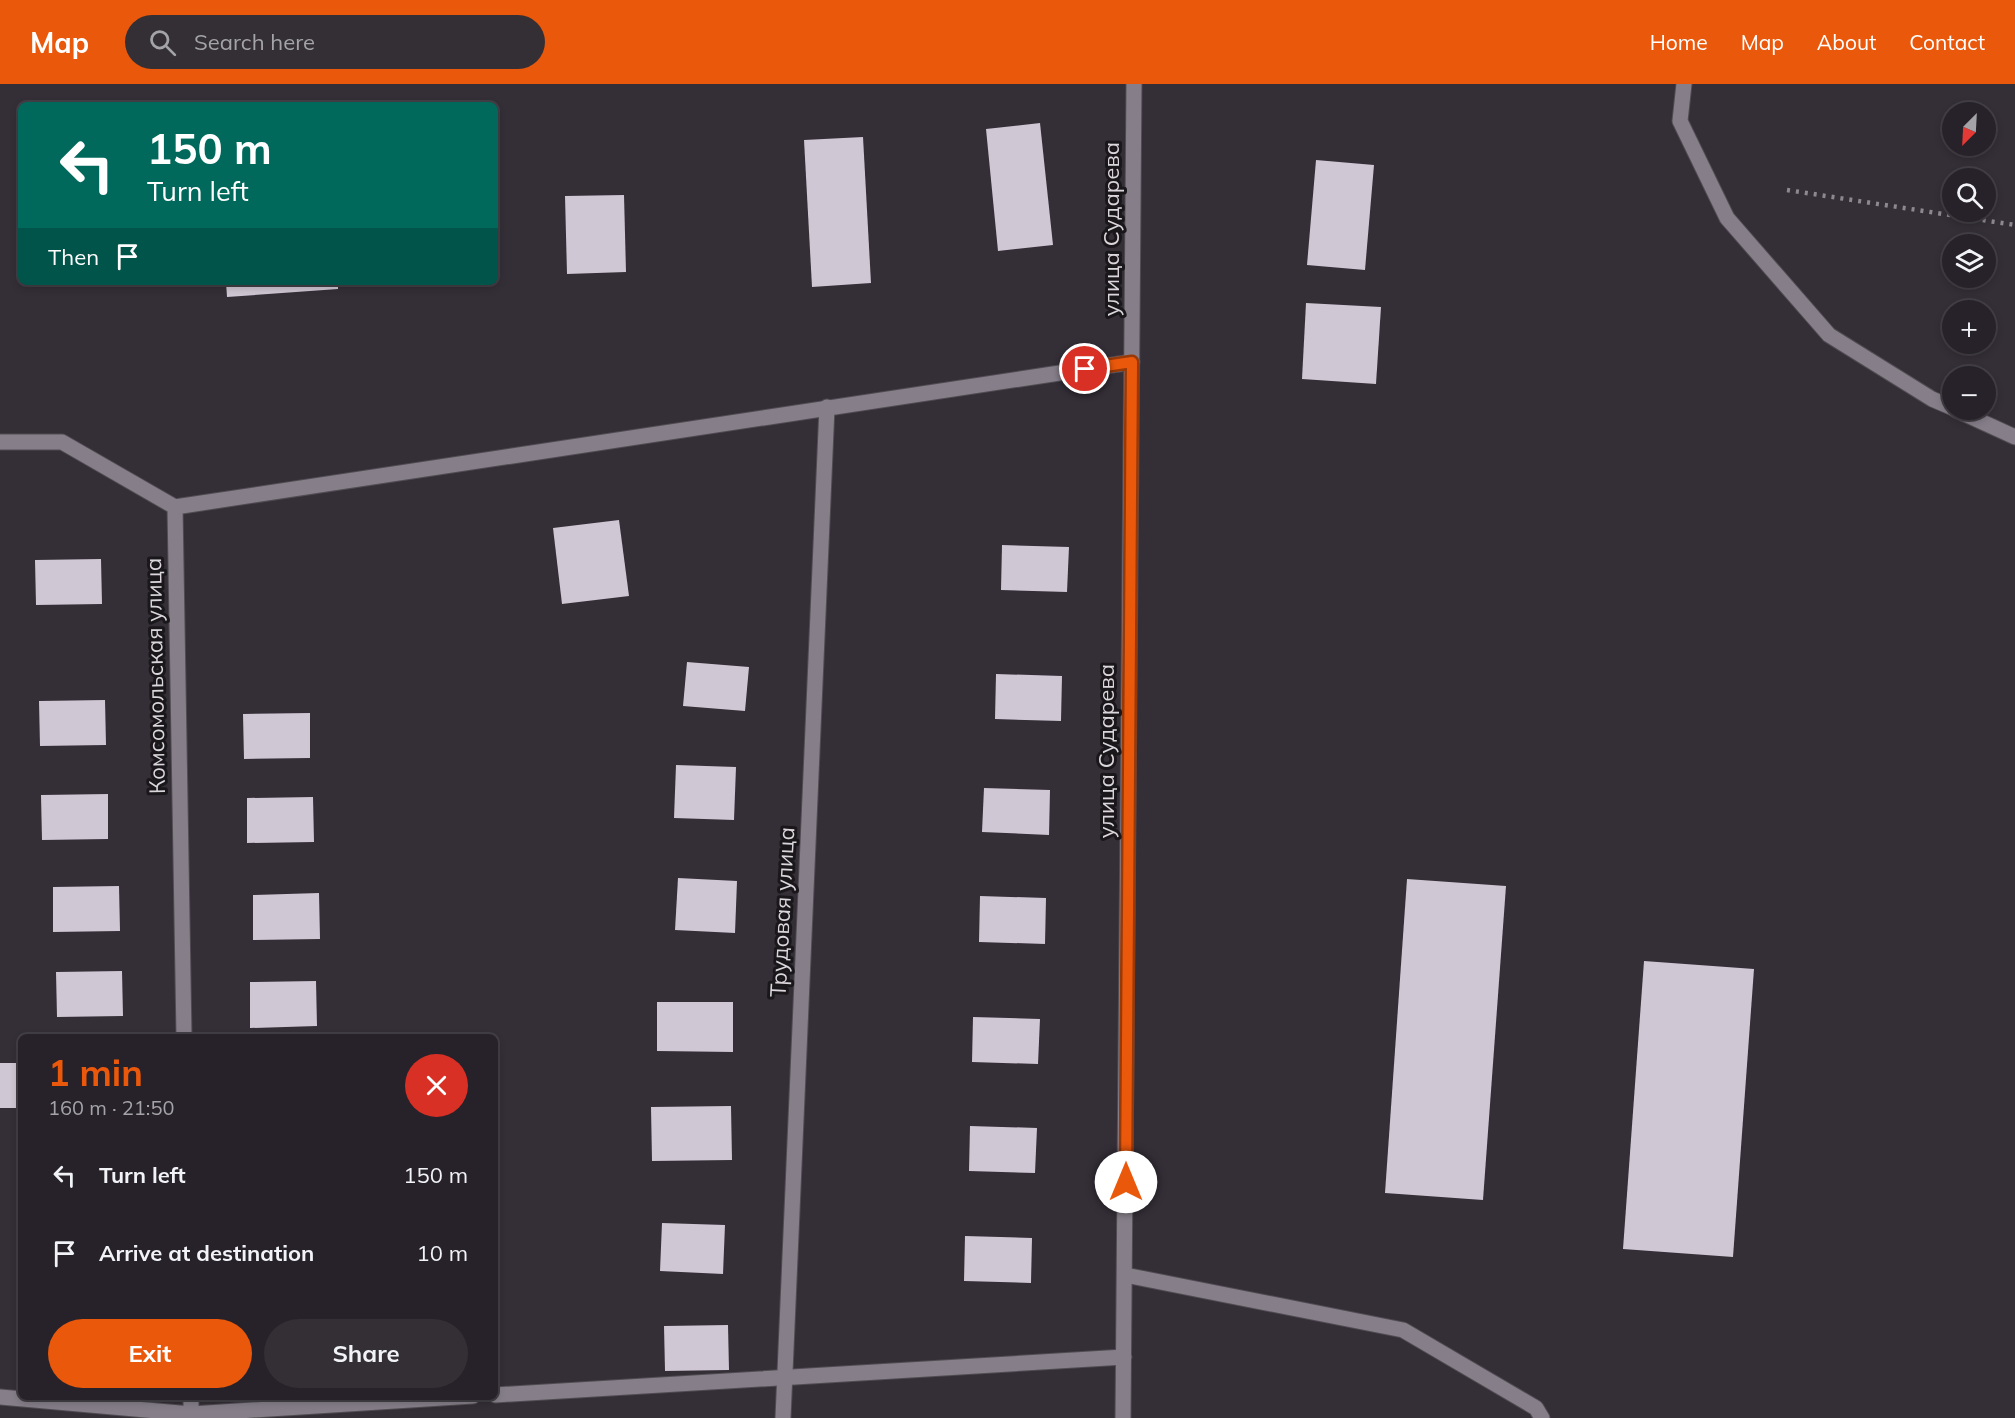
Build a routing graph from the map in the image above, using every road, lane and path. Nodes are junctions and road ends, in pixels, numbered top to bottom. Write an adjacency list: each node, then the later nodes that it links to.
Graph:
1 (1134, 84): 3 (street, улица Сударева)
2 (1684, 84): 4 (street)
3 (1132, 362): 5 (street); 11 (street, улица Сударева)
4 (1942, 404)
5 (827, 407): 9 (street); 13 (street, Трудовая улица)
6 (1978, 420): 7 (street)
7 (2015, 437)
8 (0, 442): 9 (street)
9 (175, 507): 10 (street, Комсомольская улица)
10 (184, 1034)
11 (1125, 1275): 12 (street, улица Сударева); 23 (street)
12 (1124, 1357): 13 (street); 22 (street, улица Сударева)
13 (784, 1377): 14 (street); 21 (street, Трудовая улица)
14 (498, 1395)
15 (0, 1397): 16 (street)
16 (18, 1399)
17 (30, 1400): 20 (street)
18 (191, 1400): 20 (street)
19 (417, 1400): 20 (street)
20 (191, 1416)
21 (783, 1418)
22 (1123, 1418)
23 (1542, 1418)

